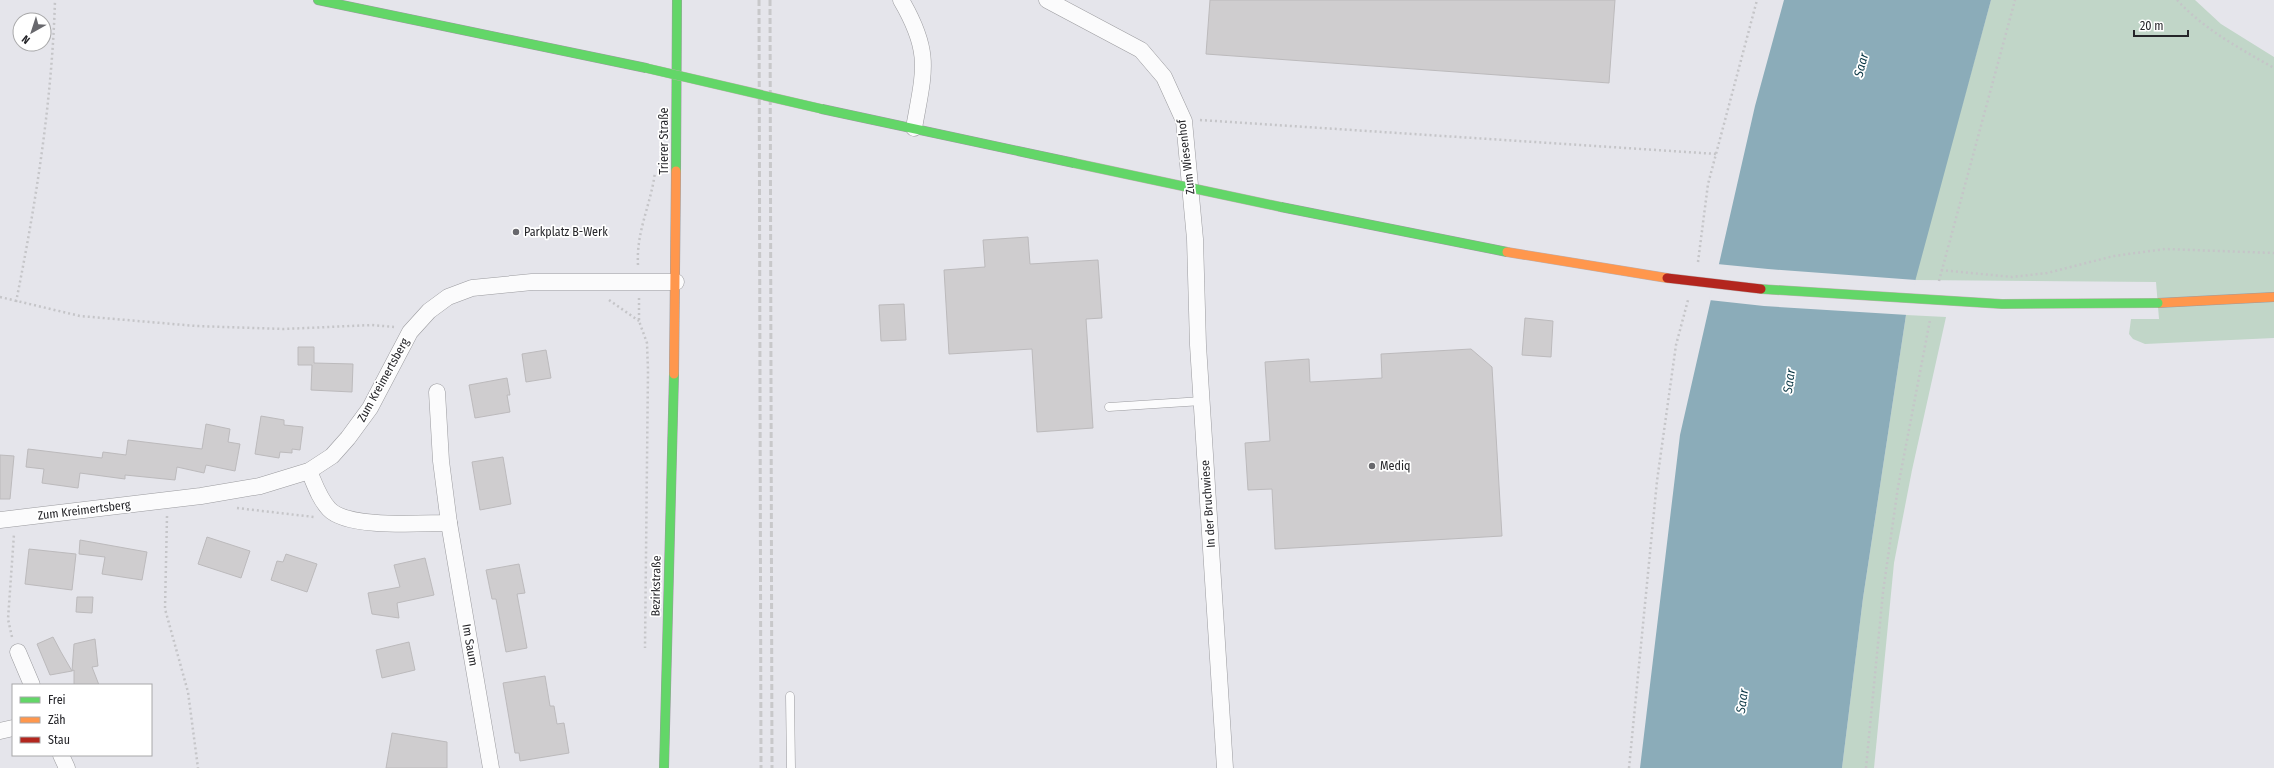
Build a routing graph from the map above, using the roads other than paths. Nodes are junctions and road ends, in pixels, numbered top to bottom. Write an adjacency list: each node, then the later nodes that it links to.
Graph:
1 (318, 0): 5 (main road, bridge)
2 (677, 0): 7 (main road, Trierer Straße)
3 (901, 0): 5 (street)
4 (1047, 0): 6 (street, Zum Wiesenhof)
5 (914, 128): 8 (main road, bridge)
6 (1195, 239): 10 (street, In der Bruchwiese)
7 (676, 282): 11 (main road, Trierer Straße); 13 (street, Zum Kreimertsberg)
8 (2274, 297)
9 (437, 392): 15 (street, Im Saum)
10 (1202, 401): 12 (lane); 26 (street, In der Bruchwiese)
11 (672, 404): 24 (main road, Bezirkstraße)
12 (1109, 407)
13 (309, 471): 14 (street, Zum Kreimertsberg); 15 (street)
14 (8, 519)
15 (449, 523): 23 (street, Im Saum)
16 (18, 652): 17 (street)
17 (32, 684)
18 (790, 696): 25 (lane)
19 (12, 728): 20 (street)
20 (0, 731)
21 (61, 756): 22 (street)
22 (67, 768)
23 (491, 768)
24 (664, 768)
25 (791, 768)
26 (1225, 768)

